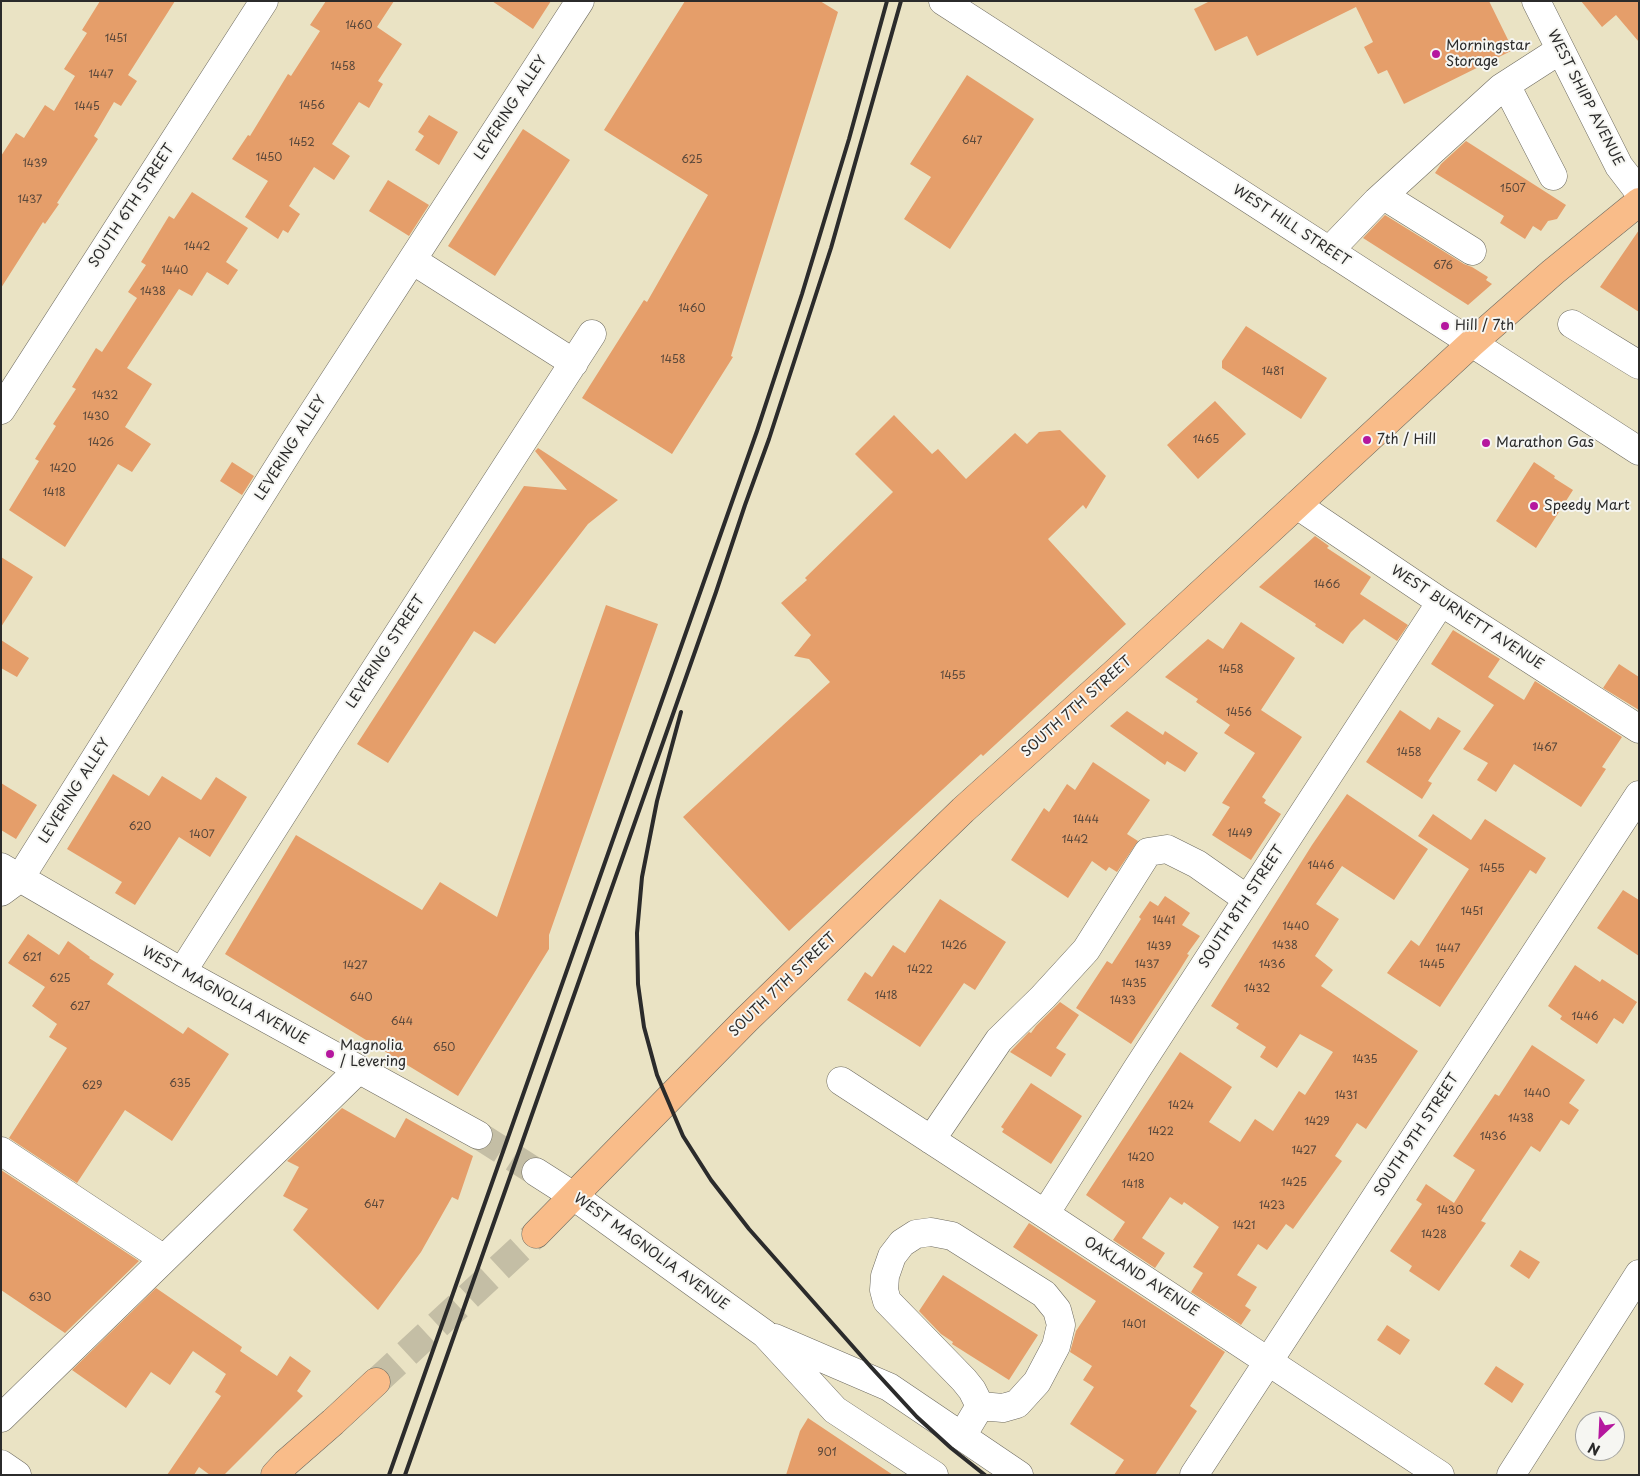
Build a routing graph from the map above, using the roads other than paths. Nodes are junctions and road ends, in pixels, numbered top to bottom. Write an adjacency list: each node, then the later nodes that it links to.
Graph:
1 (264, 1): 19 (street, SOUTH 6TH STREET)
2 (580, 1): 13 (street, LEVERING ALLEY)
3 (943, 1): 11 (street, WEST HILL STREET)
4 (1536, 1): 5 (street, WEST SHIPP AVENUE)
5 (1560, 50): 6 (street); 8 (street, WEST SHIPP AVENUE)
6 (1506, 85): 7 (street); 9 (street)
7 (1553, 176)
8 (1639, 192)
9 (1384, 196): 11 (street); 12 (street)
10 (1639, 202): 16 (main road, SOUTH 7TH STREET)
11 (1329, 251): 16 (street, WEST HILL STREET)
12 (1472, 251)
13 (412, 260): 17 (street); 25 (street, LEVERING ALLEY)
14 (1572, 324): 18 (street)
15 (592, 334): 17 (street, LEVERING STREET)
16 (1472, 343): 20 (street, WEST HILL STREET); 21 (main road, SOUTH 7TH STREET)
17 (574, 363): 27 (street, LEVERING STREET)
18 (1639, 365)
19 (1, 410)
20 (1639, 451)
21 (1297, 505): 22 (street, WEST BURNETT AVENUE); 34 (main road, SOUTH 7TH STREET)
22 (1441, 602): 23 (street, WEST BURNETT AVENUE); 26 (street, SOUTH 8TH STREET)
23 (1639, 729)
24 (1639, 795): 40 (street, SOUTH 9TH STREET)
25 (8, 879): 27 (street, WEST MAGNOLIA AVENUE)
26 (1247, 898): 31 (street); 35 (street, SOUTH 8TH STREET)
27 (182, 972): 28 (street, WEST MAGNOLIA AVENUE)
28 (358, 1070): 30 (street, WEST MAGNOLIA AVENUE); 37 (street)
29 (841, 1081): 31 (street, OAKLAND AVENUE)
30 (478, 1135)
31 (931, 1140): 35 (street, OAKLAND AVENUE)
32 (1, 1151): 37 (street)
33 (536, 1172): 34 (street, WEST MAGNOLIA AVENUE)
34 (572, 1195): 36 (main road, SOUTH 7TH STREET); 39 (street, WEST MAGNOLIA AVENUE)
35 (1045, 1214): 40 (street, OAKLAND AVENUE)
36 (536, 1234)
37 (164, 1259): 43 (street)
38 (1639, 1274): 54 (street)
39 (765, 1334): 45 (street, WEST MAGNOLIA AVENUE); 50 (street, WEST MAGNOLIA AVENUE)
40 (1269, 1361): 52 (street, SOUTH 9TH STREET); 53 (street, OAKLAND AVENUE)
41 (376, 1382): 44 (main road)
42 (980, 1406): 42 (street); 45 (street)
43 (1, 1418)
44 (334, 1422): 48 (main road); 49 (main road)
45 (962, 1436): 51 (street, WEST MAGNOLIA AVENUE)
46 (1, 1464): 47 (street)
47 (17, 1475)
48 (275, 1475)
49 (301, 1475)
50 (934, 1475)
51 (1019, 1475)
52 (1194, 1475)
53 (1440, 1475)
54 (1511, 1475)

